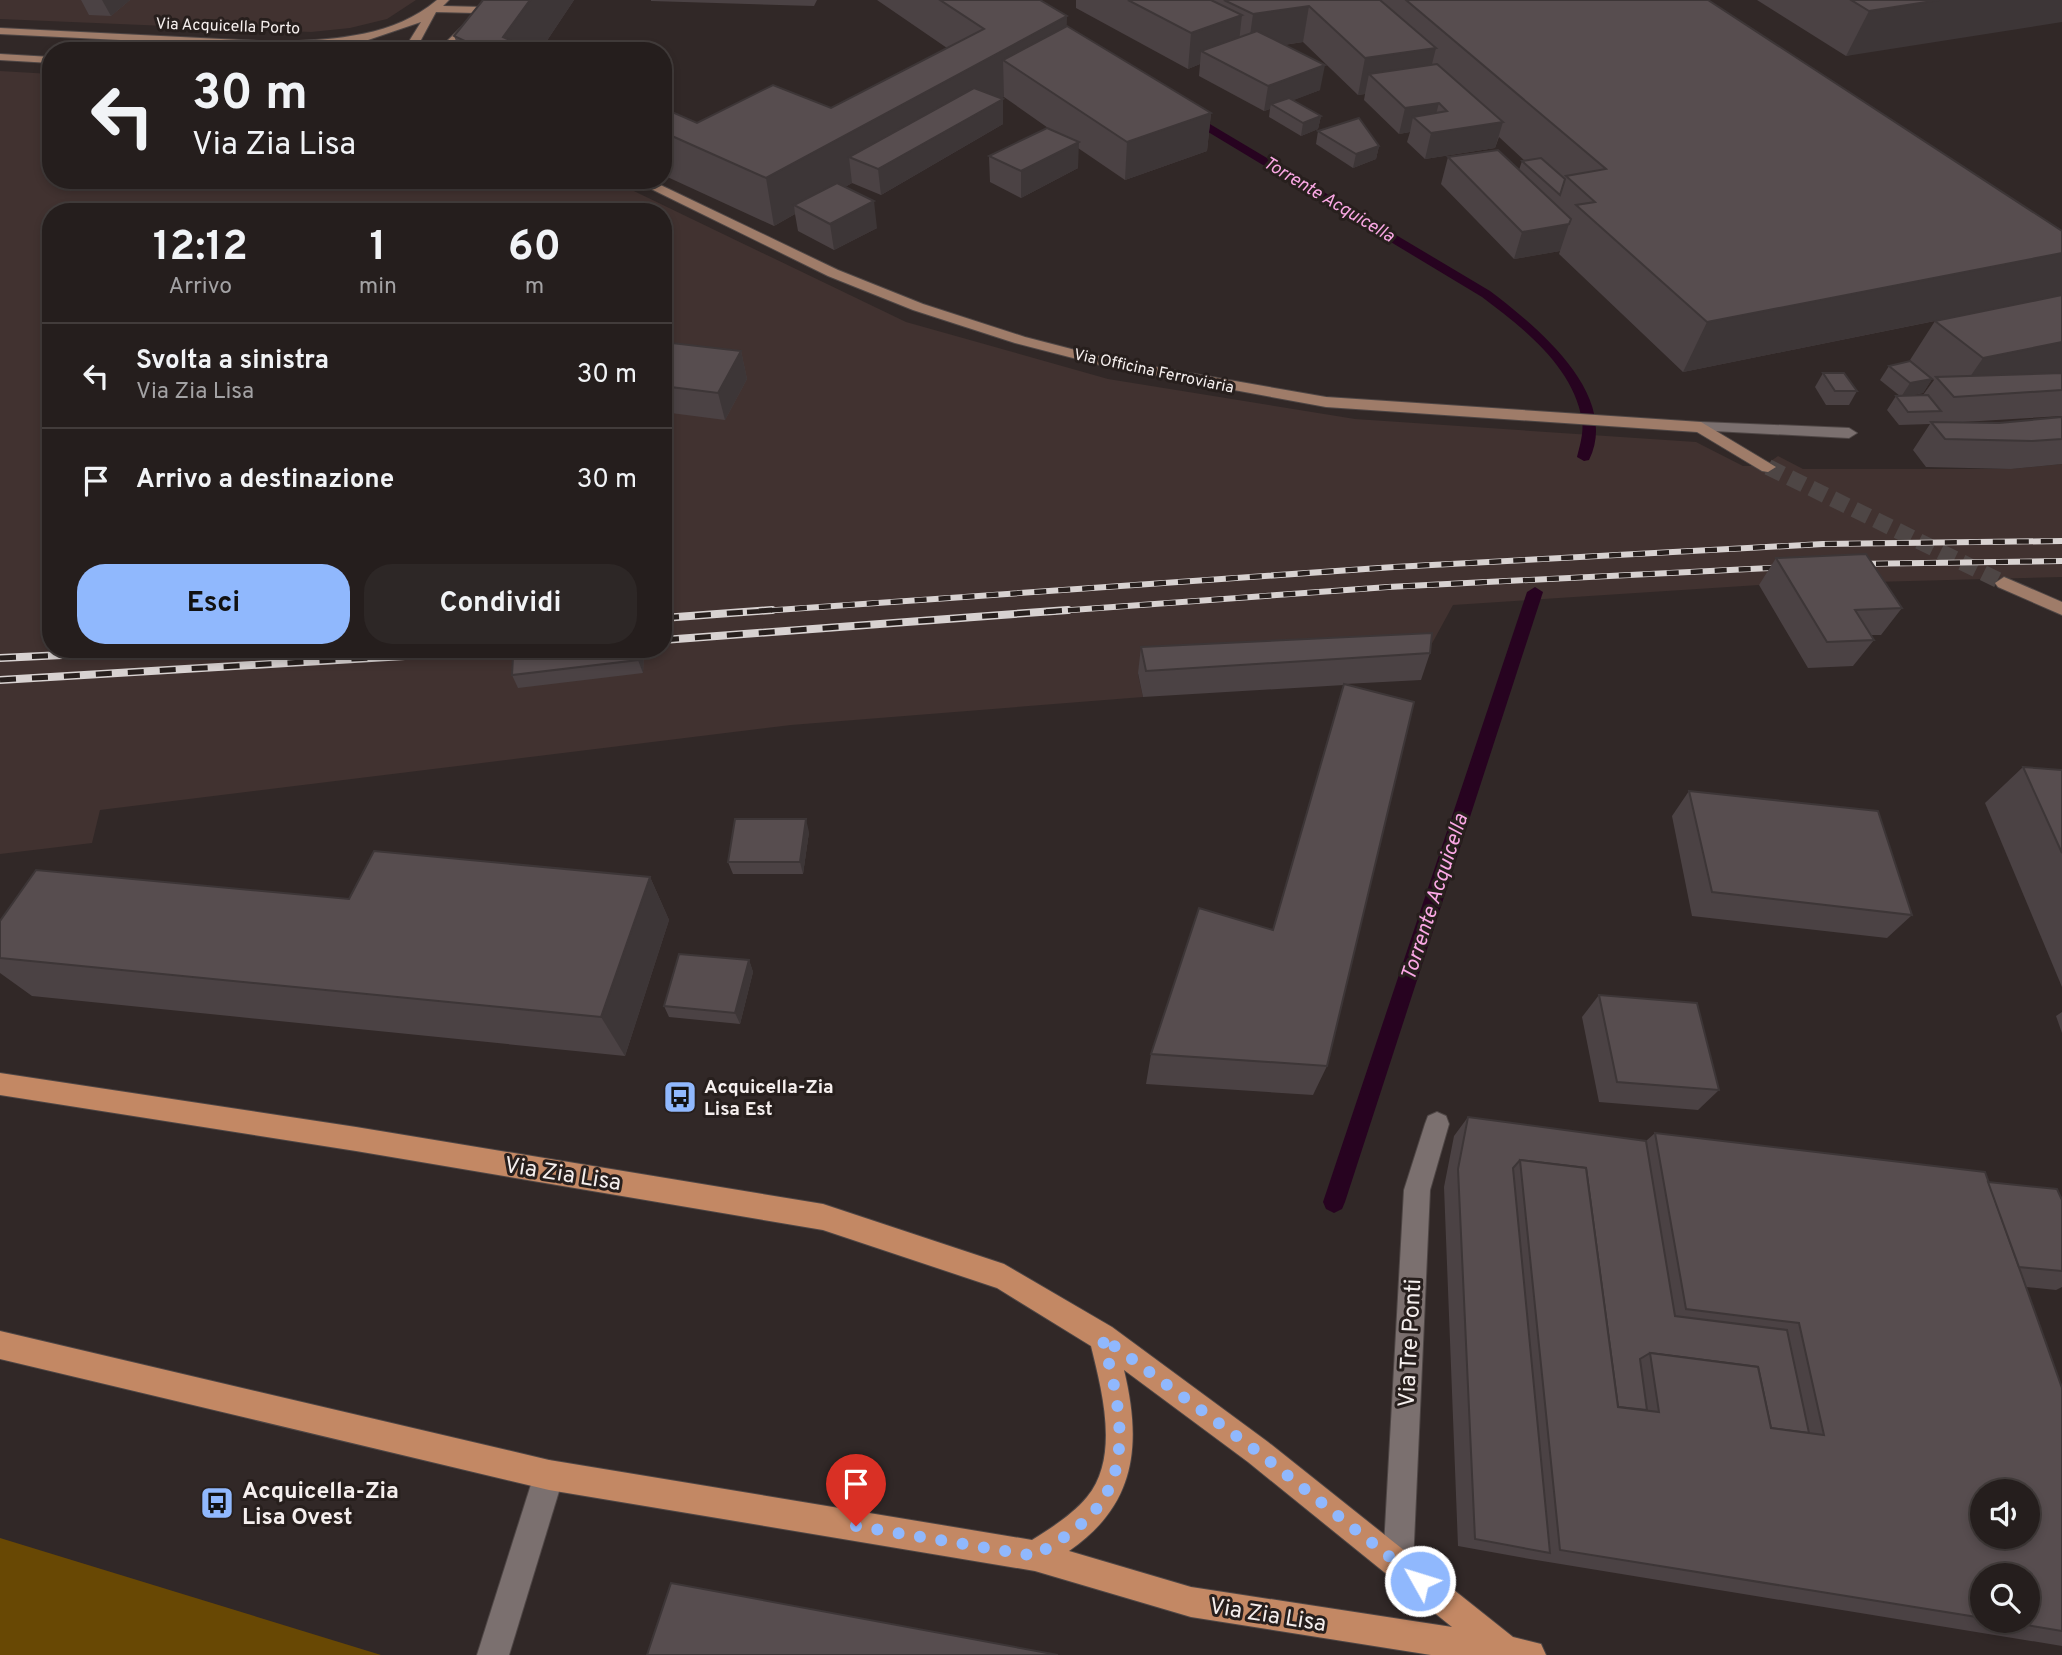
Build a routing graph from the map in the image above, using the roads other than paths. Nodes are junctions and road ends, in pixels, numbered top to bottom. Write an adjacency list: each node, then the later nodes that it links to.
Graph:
1 (492, 5): 2 (main road); 7 (main road); 8 (main road)
2 (437, 7): 5 (main road, Via Acquicella Porto); 6 (main road)
3 (0, 31): 4 (main road, Via Acquicella Porto)
4 (221, 42)
5 (309, 42)
6 (415, 42)
7 (451, 42)
8 (463, 42)
9 (0, 57): 10 (main road)
10 (42, 59)
11 (658, 189): 12 (main road, Via Officina Ferroviaria)
12 (1701, 428): 13 (street); 14 (main road)
13 (1849, 433)
14 (1768, 467)
15 (2004, 583): 16 (main road)
16 (2062, 609)
17 (0, 1084): 19 (main road, Via Zia Lisa)
18 (1437, 1124): 23 (street, Via Tre Ponti)
19 (1102, 1337): 22 (main road); 23 (main road, Via Zia Lisa)
20 (0, 1345): 21 (main road, Via Zia Lisa)
21 (550, 1475): 22 (main road, Via Zia Lisa); 25 (street)
22 (1035, 1556): 24 (main road, Via Zia Lisa)
23 (1398, 1564): 24 (main road, Via Zia Lisa)
24 (1518, 1653)
25 (493, 1655)

